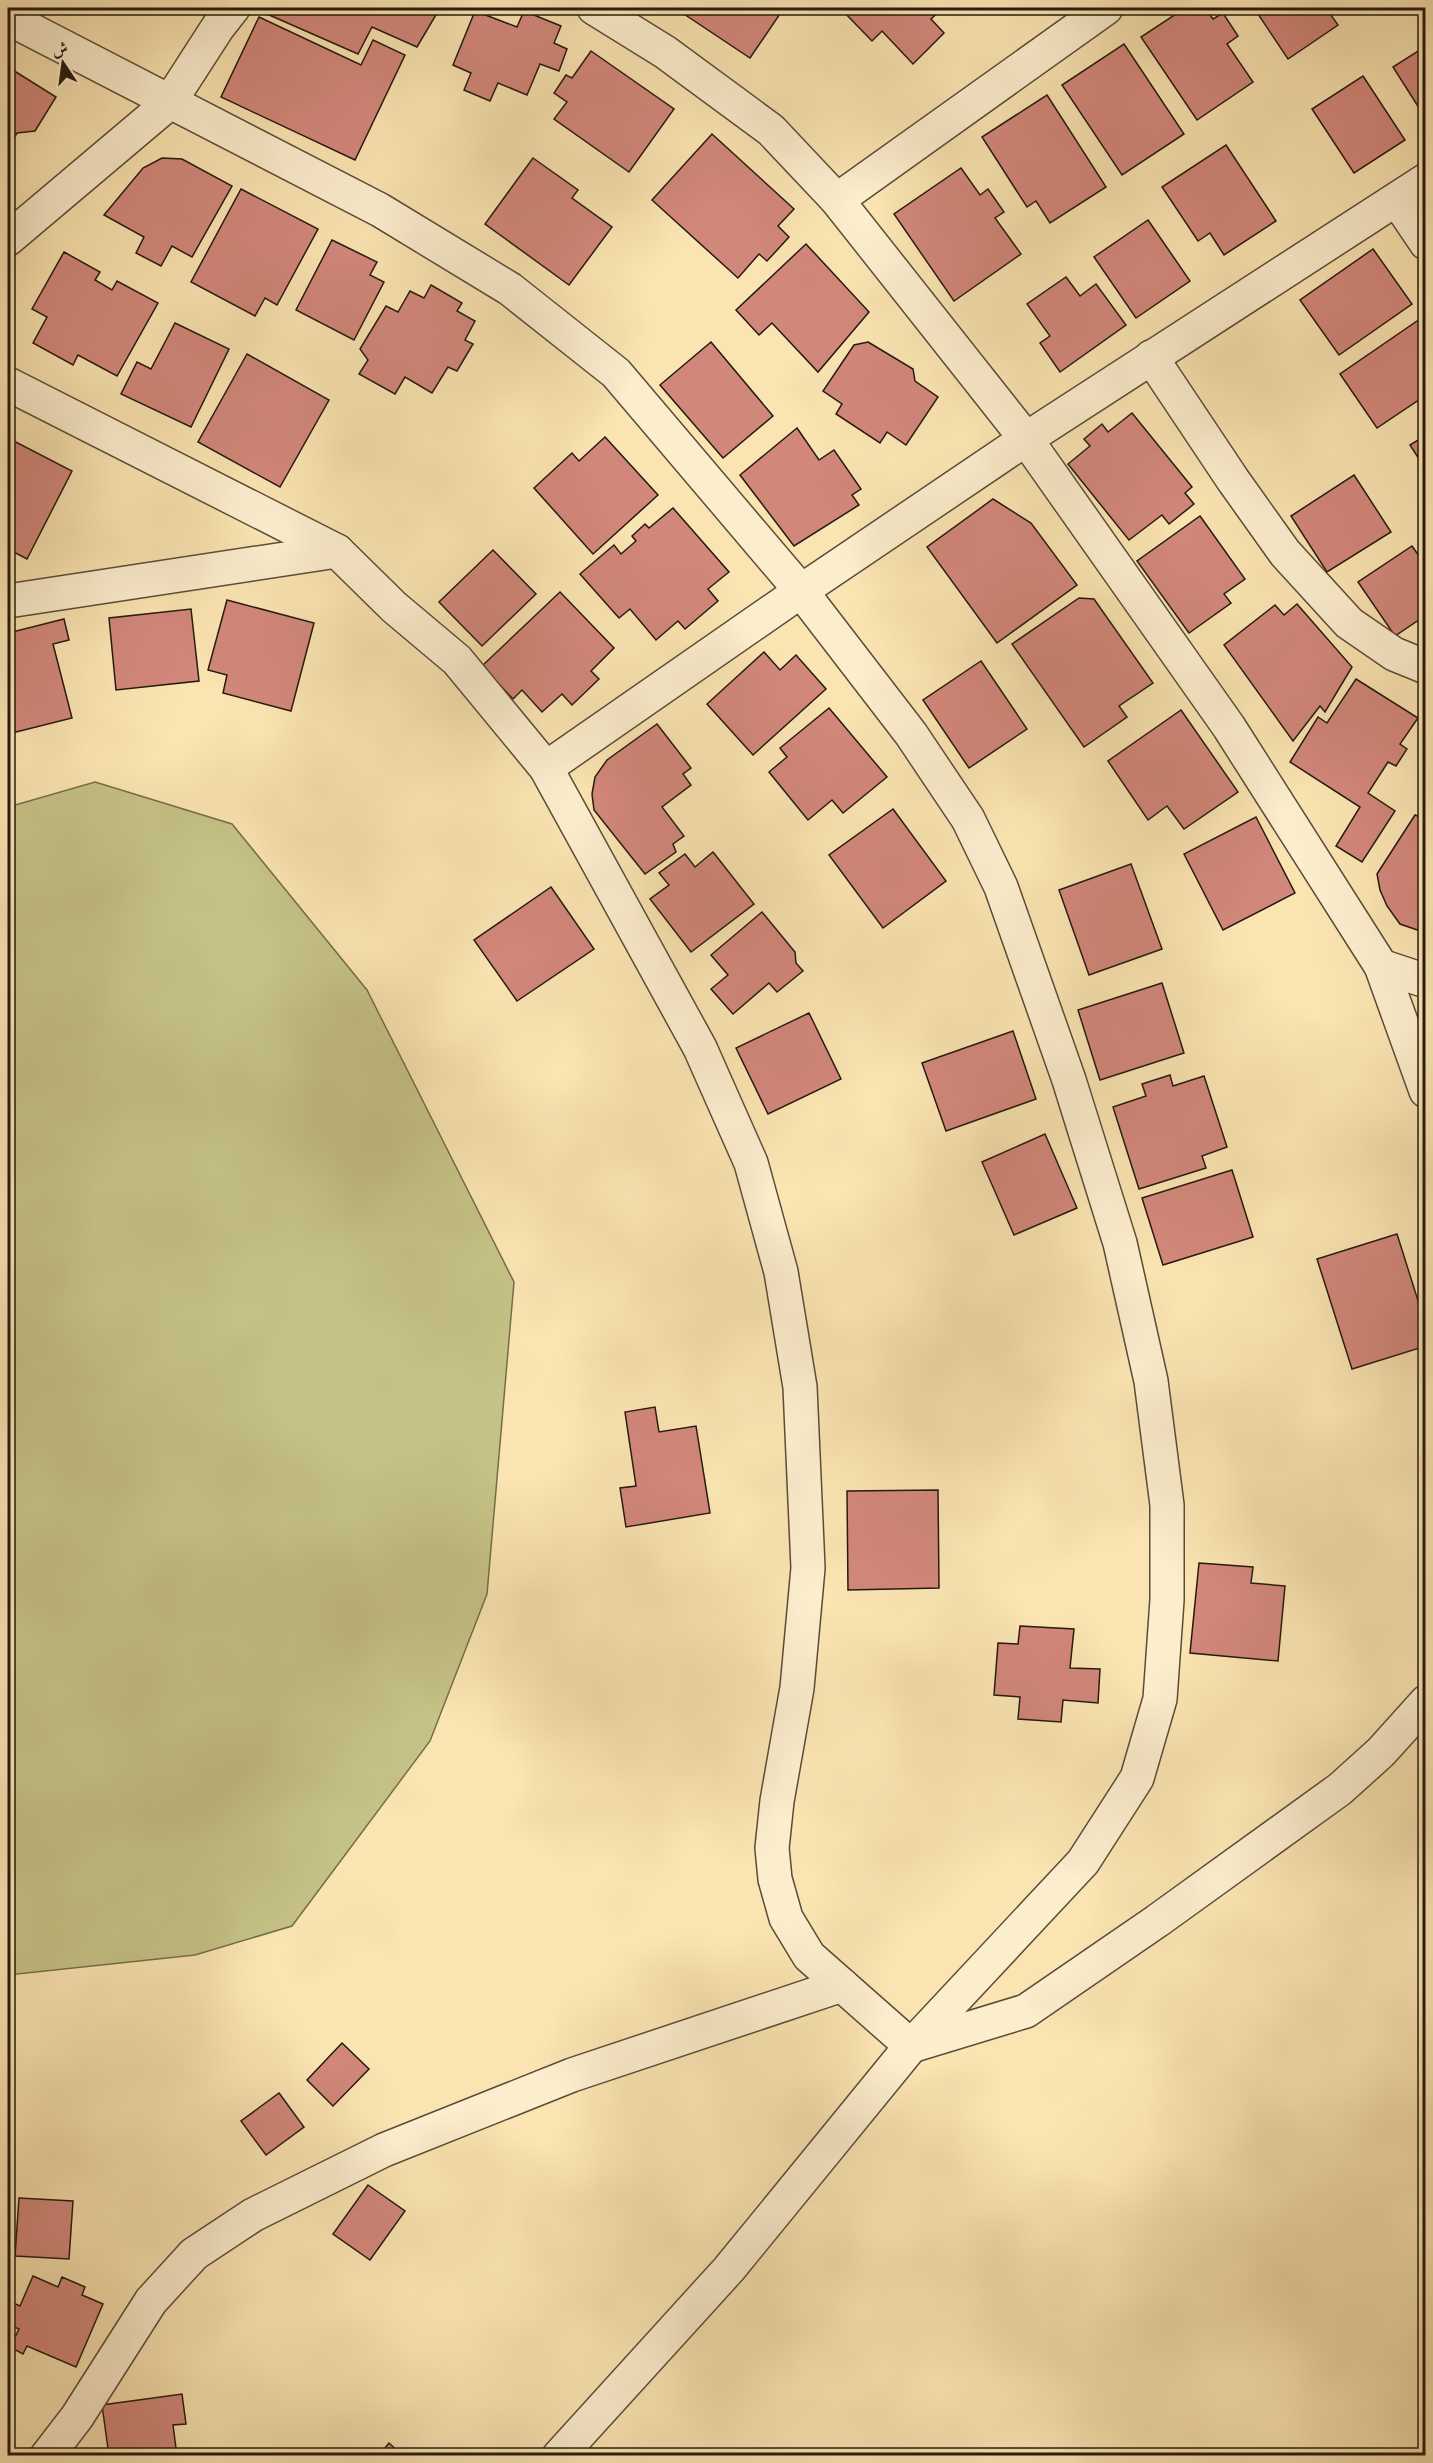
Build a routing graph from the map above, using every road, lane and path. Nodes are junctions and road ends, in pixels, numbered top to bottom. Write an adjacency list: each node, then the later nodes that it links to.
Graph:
1 (233, 8): 5 (street)
2 (594, 8): 7 (street)
3 (1106, 8): 7 (street)
4 (8, 18): 5 (street)
5 (169, 103): 9 (street); 15 (street)
6 (1425, 180): 8 (street)
7 (837, 200): 13 (street)
8 (1397, 200): 10 (street); 11 (street)
9 (8, 239)
10 (1425, 243)
11 (1151, 357): 13 (street); 17 (street)
12 (8, 384): 14 (street)
13 (1026, 439): 15 (street); 19 (street)
14 (337, 550): 16 (street); 18 (street)
15 (801, 591): 18 (street); 24 (street)
16 (8, 600)
17 (1425, 667)
18 (546, 768): 23 (street)
19 (1382, 966): 20 (street); 21 (street)
20 (1425, 981)
21 (1425, 1091)
22 (1425, 1702): 24 (street)
23 (842, 1985): 24 (street); 25 (street)
24 (911, 2046): 26 (street)
25 (47, 2456)
26 (559, 2456)

